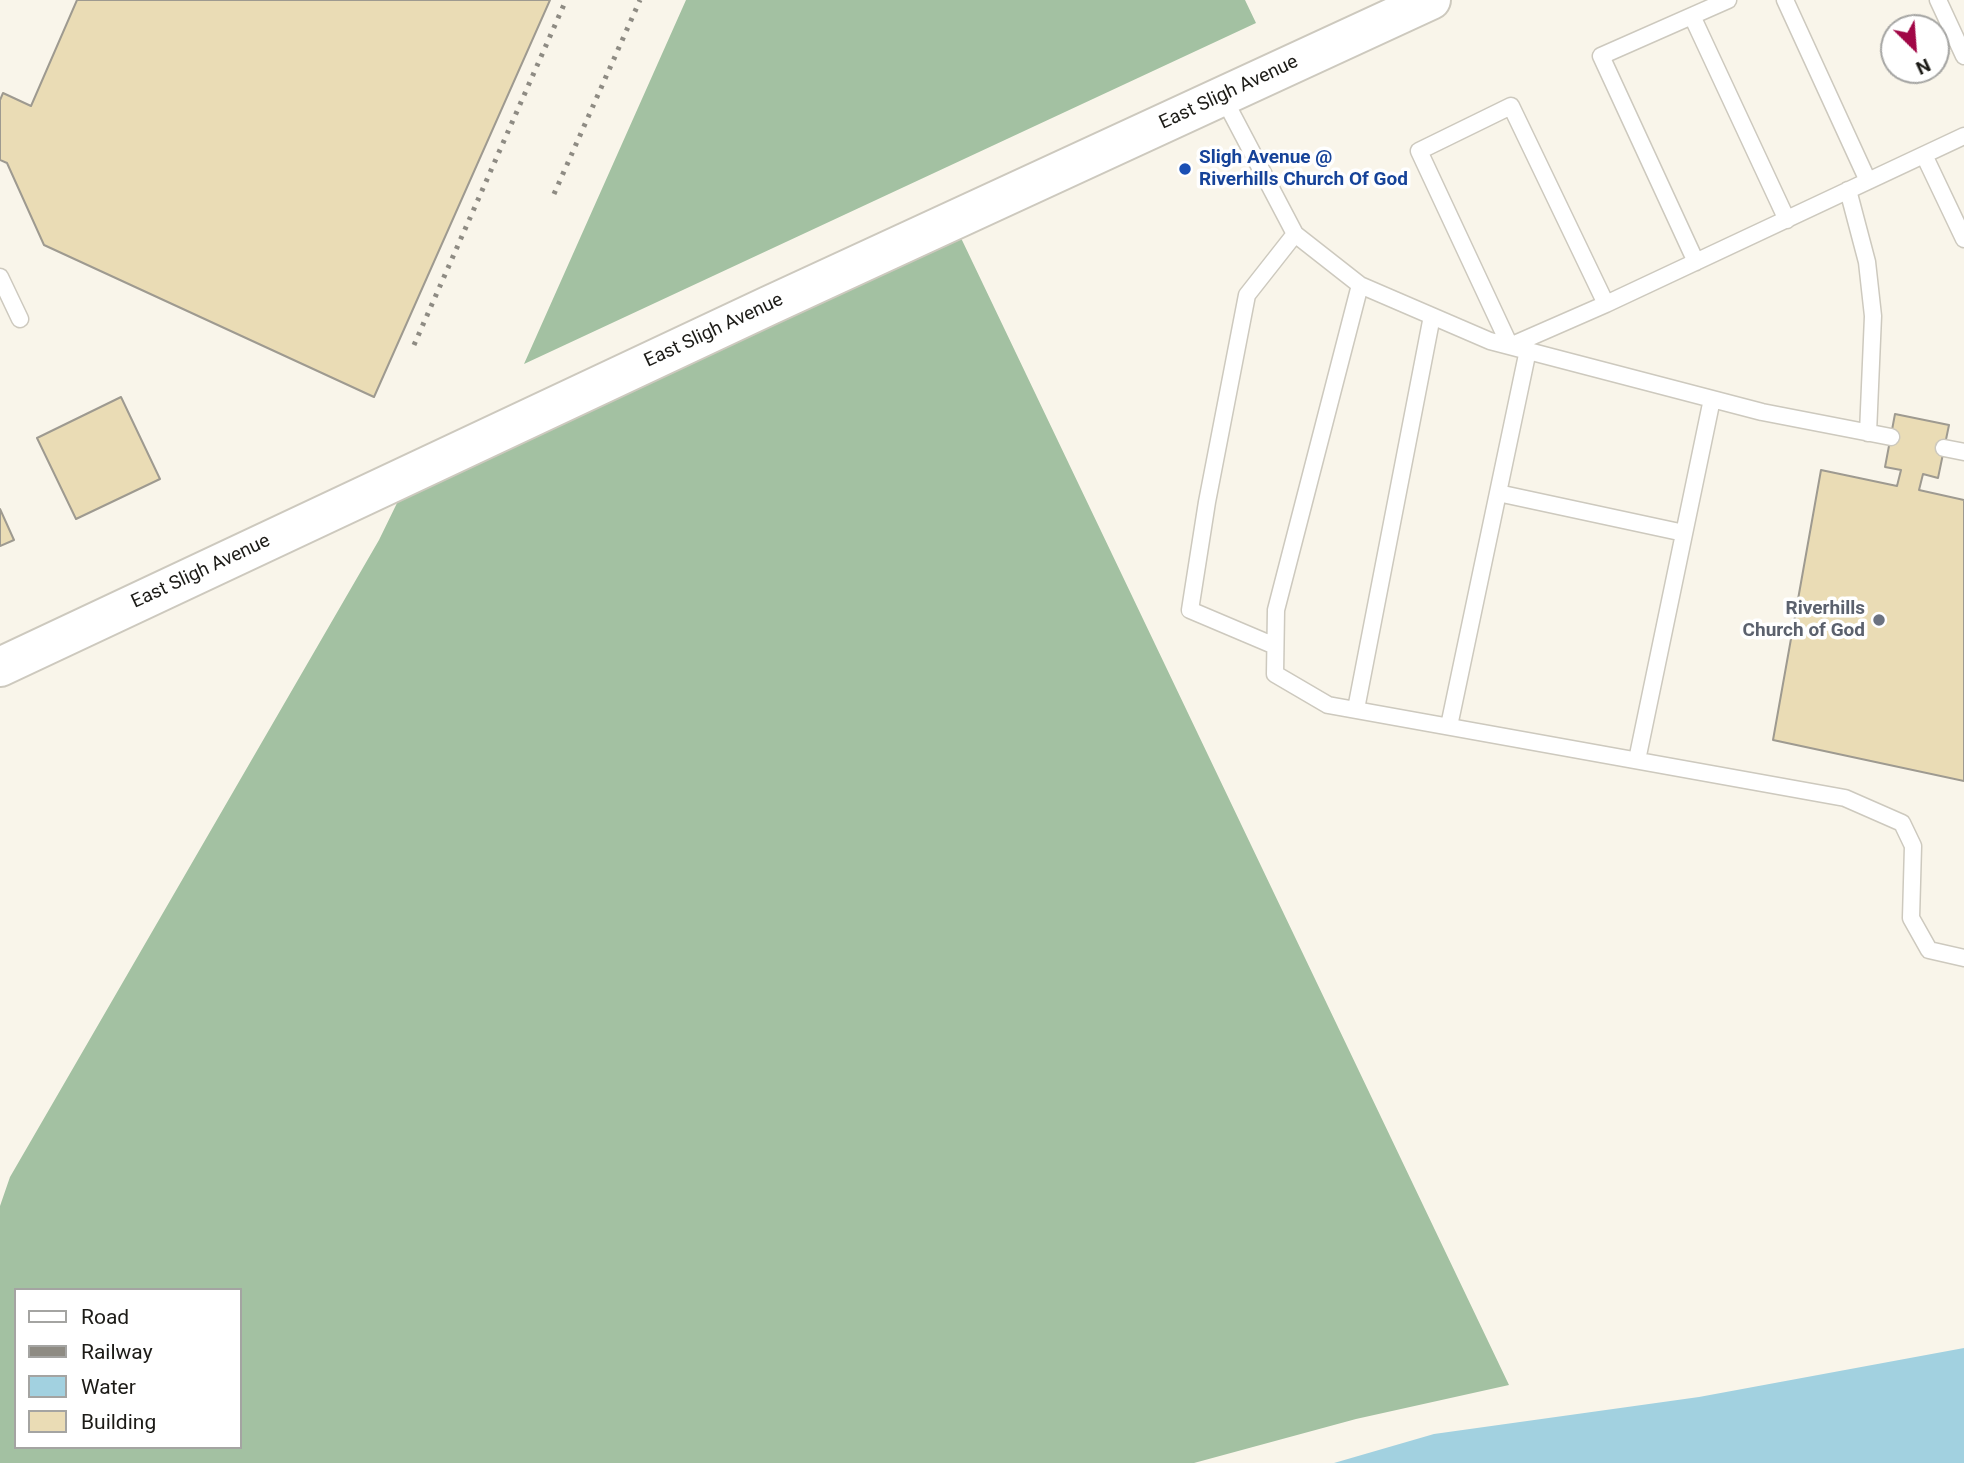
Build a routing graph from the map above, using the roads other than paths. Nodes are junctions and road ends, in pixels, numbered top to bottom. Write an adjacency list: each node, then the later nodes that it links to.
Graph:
1 (1431, 0): 7 (street, East Sligh Avenue)
2 (1728, 0): 5 (lane)
3 (1785, 0): 10 (lane)
4 (1938, 0): 6 (lane)
5 (1692, 16): 12 (lane); 15 (lane)
6 (1964, 56)
7 (1223, 97): 13 (lane); 31 (street, East Sligh Avenue)
8 (1964, 136): 9 (lane)
9 (1924, 155): 10 (lane); 14 (lane)
10 (1868, 181): 11 (lane)
11 (1848, 191): 12 (lane); 24 (lane)
12 (1787, 220): 15 (lane)
13 (1295, 234): 17 (lane); 30 (lane)
14 (1964, 239)
15 (1696, 262): 18 (lane)
16 (0, 277): 20 (lane)
17 (1360, 285): 19 (lane); 30 (lane)
18 (1606, 304): 21 (lane); 21 (lane)
19 (1432, 316): 21 (lane); 32 (lane)
20 (20, 319)
21 (1510, 346): 22 (lane)
22 (1528, 350): 23 (lane); 28 (lane)
23 (1712, 399): 24 (lane); 29 (lane)
24 (1868, 433): 25 (lane)
25 (1891, 437)
26 (1944, 448): 27 (lane)
27 (1964, 452)
28 (1498, 493): 29 (lane); 33 (lane)
29 (1684, 533): 34 (lane)
30 (1275, 646): 32 (lane)
31 (0, 667)
32 (1356, 709): 33 (lane)
33 (1449, 726): 34 (lane)
34 (1637, 760): 35 (lane)
35 (1964, 958)

